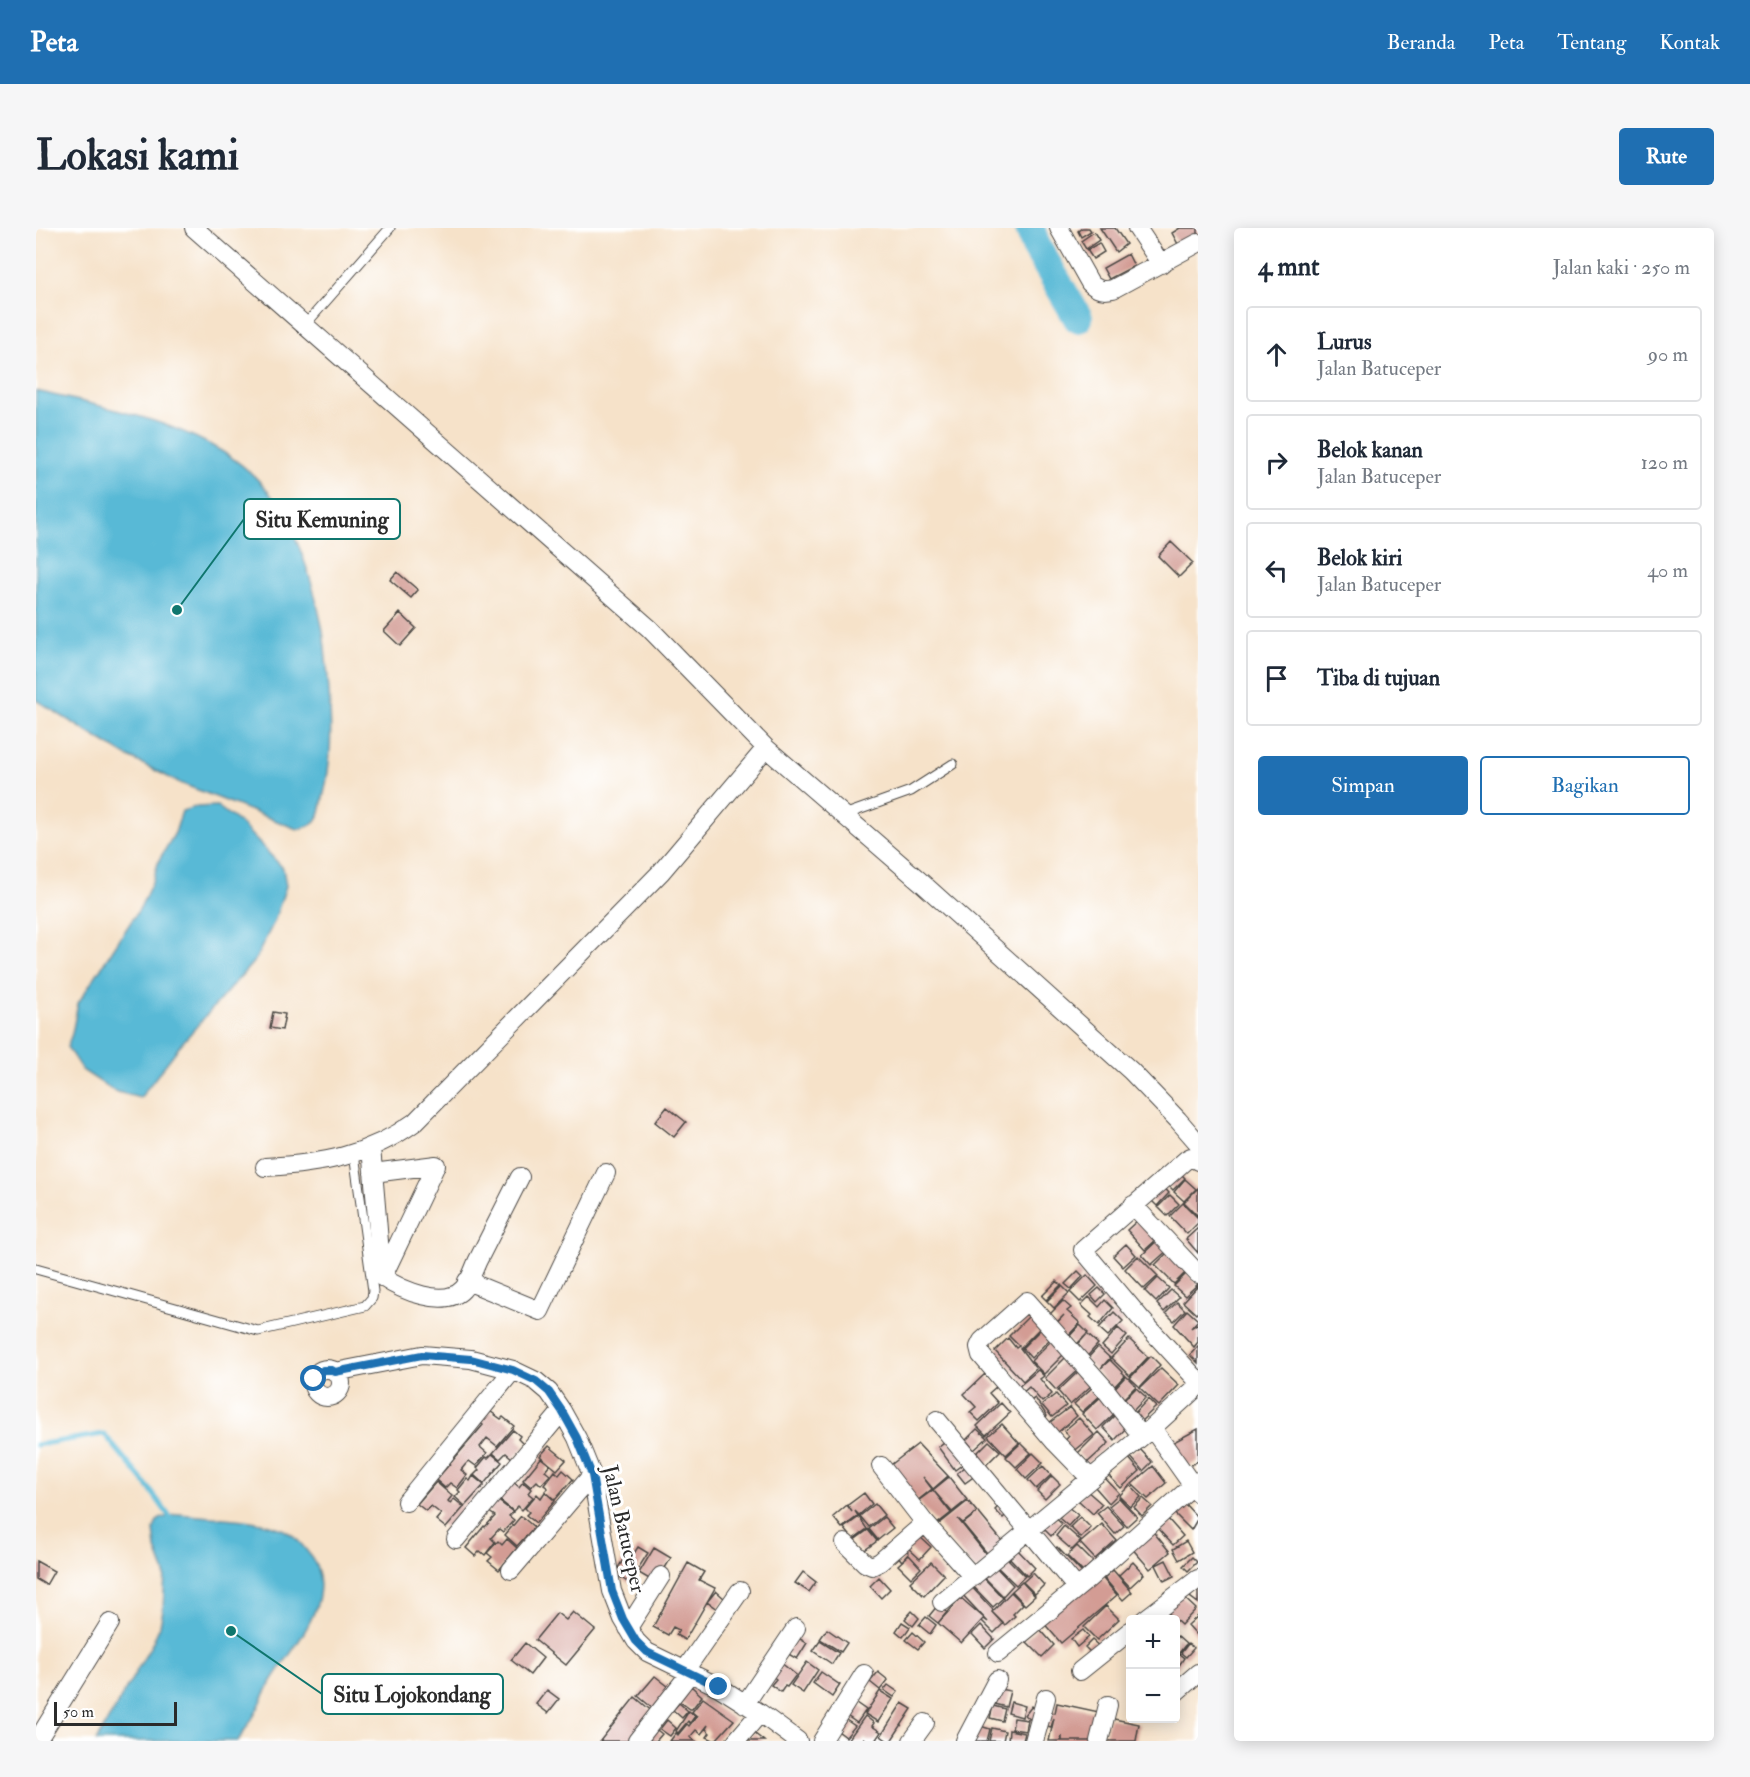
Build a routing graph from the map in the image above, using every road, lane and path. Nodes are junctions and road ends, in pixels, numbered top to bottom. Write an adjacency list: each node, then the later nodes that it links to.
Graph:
1 (194, 228): 7 (street)
2 (390, 228): 7 (lane)
3 (1059, 228): 6 (street)
4 (1137, 228): 6 (street)
5 (1198, 243): 6 (street)
6 (1161, 264)
7 (305, 325): 8 (street)
8 (766, 748): 10 (street); 12 (street)
9 (953, 764): 10 (lane)
10 (844, 815): 11 (street)
11 (1198, 1143)
12 (362, 1151): 14 (street); 15 (street); 19 (lane)
13 (1198, 1161): 18 (street)
14 (265, 1167)
15 (373, 1173): 21 (street); 21 (street)
16 (606, 1173): 22 (street)
17 (520, 1177): 22 (street)
18 (1133, 1205): 20 (street); 25 (street)
19 (36, 1269)
20 (1198, 1274)
21 (382, 1277): 22 (street)
22 (467, 1281)
23 (513, 1370): 24 (street, Jalan Batuceper); 27 (street, Jalan Batuceper); 34 (street)
24 (335, 1372)
25 (1198, 1381)
26 (1198, 1386): 29 (street)
27 (562, 1411): 31 (street, Jalan Batuceper); 37 (street)
28 (937, 1420): 36 (street)
29 (1146, 1432): 32 (street); 32 (street); 33 (street)
30 (881, 1466): 35 (street)
31 (592, 1475): 39 (street); 48 (street, Jalan Batuceper)
32 (1090, 1478): 36 (street)
33 (1196, 1487): 43 (street)
34 (406, 1502)
35 (925, 1523): 38 (street); 41 (street)
36 (1027, 1530): 41 (street); 43 (street)
37 (456, 1539)
38 (845, 1543)
39 (511, 1570)
40 (661, 1576): 48 (street)
41 (973, 1577): 45 (street)
42 (1198, 1579): 46 (street)
43 (1076, 1587): 51 (street)
44 (740, 1592): 52 (street)
45 (942, 1602)
46 (1151, 1615)
47 (110, 1623): 62 (street)
48 (628, 1628): 52 (street, Jalan Batuceper)
49 (796, 1628): 60 (street)
50 (1126, 1635): 53 (street)
51 (998, 1653)
52 (688, 1671): 60 (street, Jalan Batuceper); 63 (street)
53 (1080, 1671)
54 (1198, 1673): 57 (street)
55 (864, 1674): 66 (street)
56 (997, 1680): 68 (street)
57 (1180, 1689)
58 (1046, 1698): 69 (street)
59 (1108, 1705): 70 (street)
60 (753, 1708): 64 (street); 65 (street, Jalan Batuceper)
61 (926, 1724): 67 (street)
62 (37, 1741)
63 (636, 1741)
64 (736, 1741)
65 (798, 1741)
66 (822, 1741)
67 (912, 1741)
68 (965, 1741)
69 (1034, 1741)
70 (1099, 1741)

